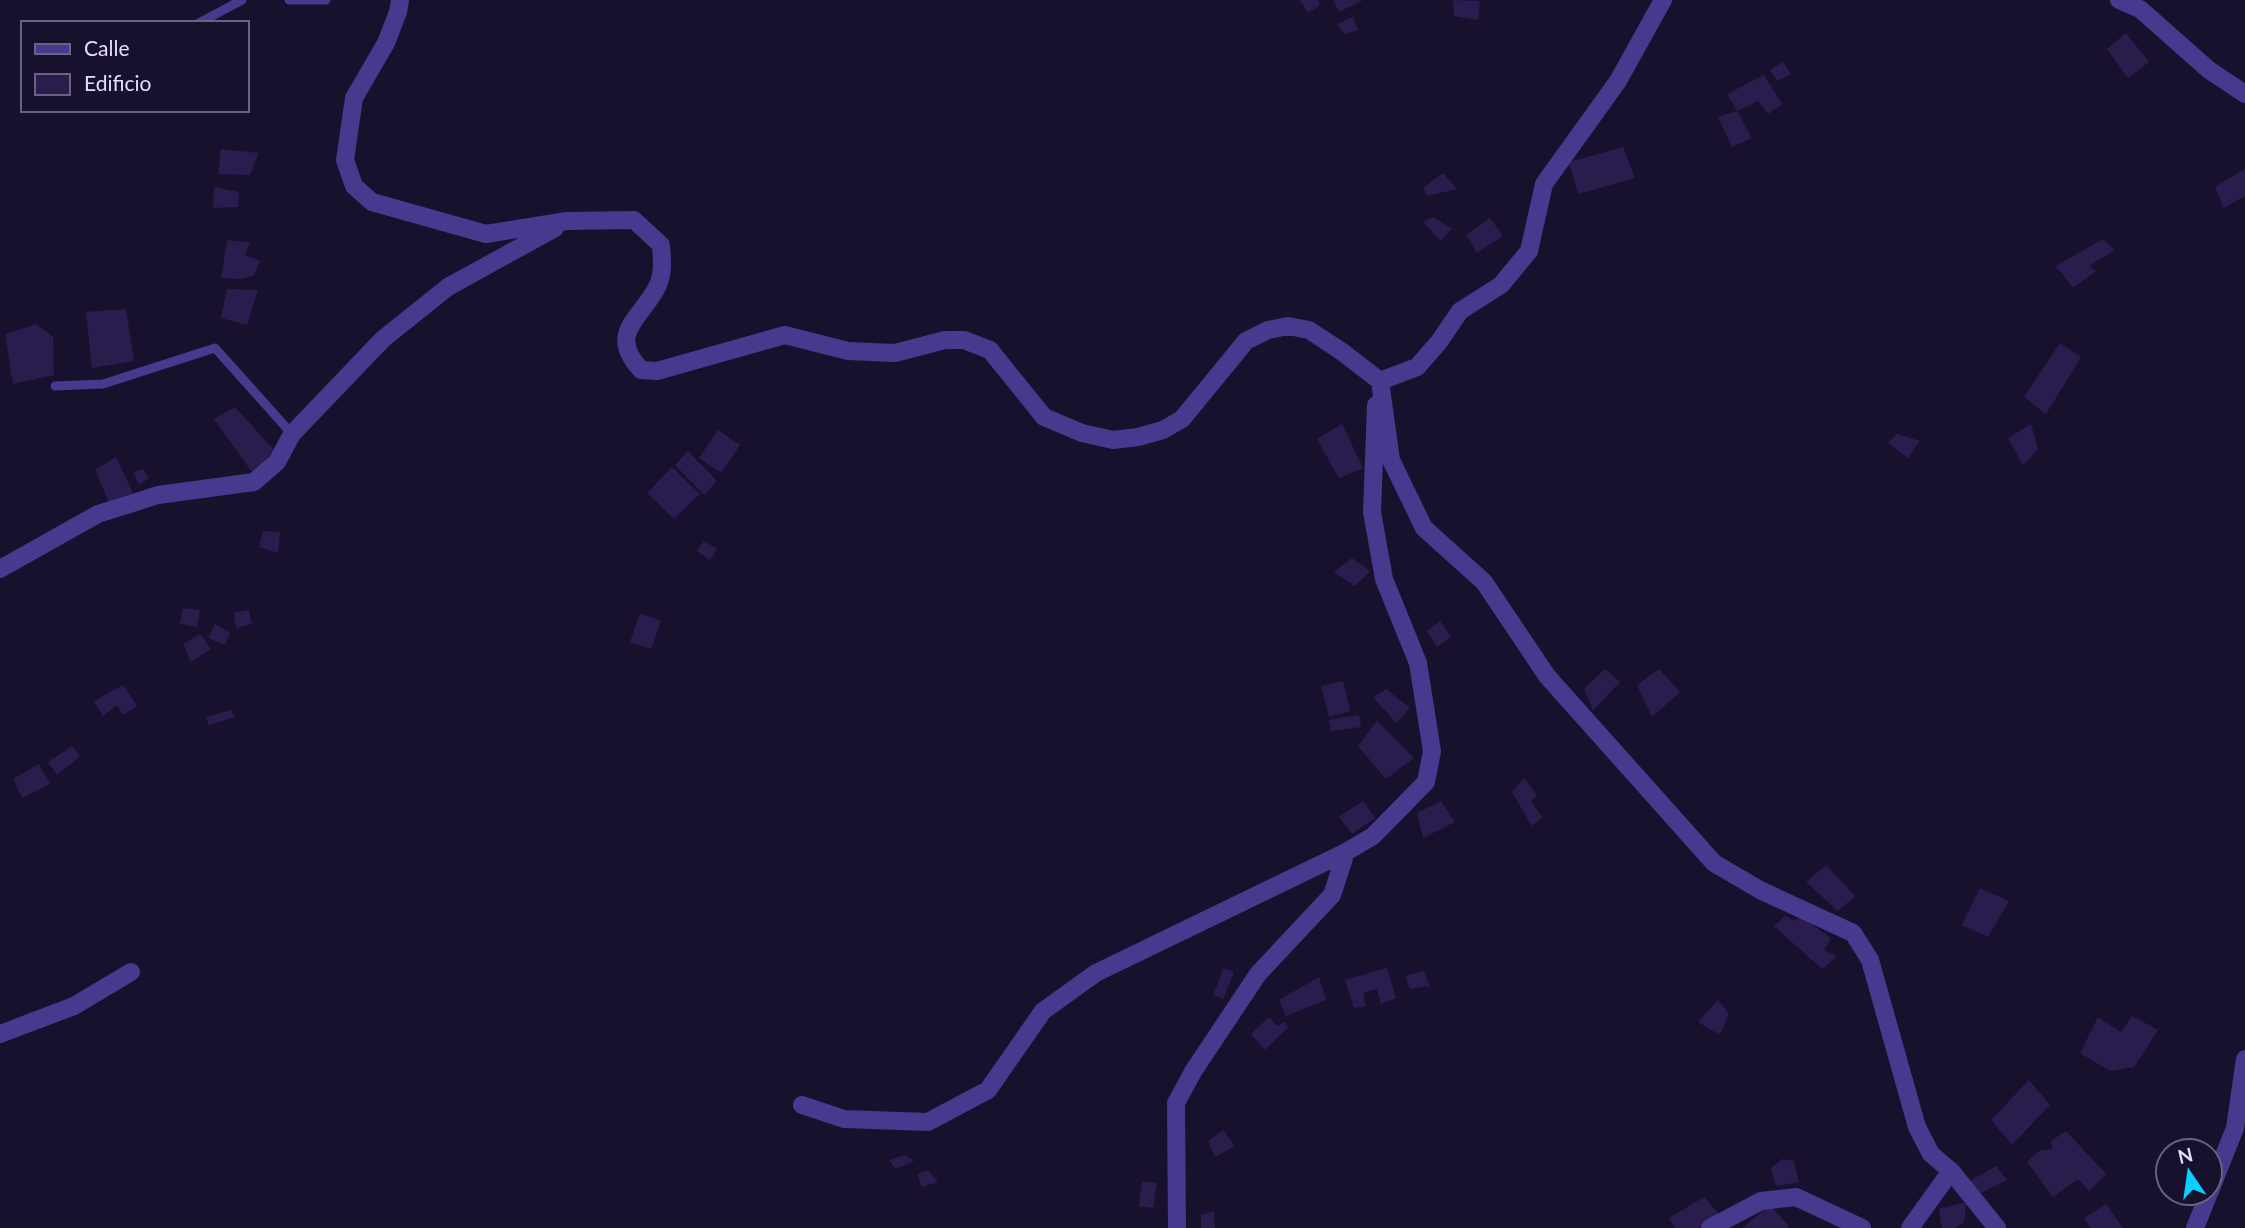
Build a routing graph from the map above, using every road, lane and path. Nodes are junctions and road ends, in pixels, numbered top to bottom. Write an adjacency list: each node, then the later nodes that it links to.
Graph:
1 (242, 0): 7 (lane)
2 (289, 0): 3 (lane)
3 (326, 0)
4 (400, 0): 9 (street)
5 (1663, 0): 10 (street)
6 (2119, 0): 8 (street)
7 (203, 21)
8 (2245, 94)
9 (567, 221): 10 (street); 12 (street)
10 (1380, 381): 14 (street); 20 (street)
11 (55, 386): 12 (lane)
12 (292, 433): 13 (street)
13 (0, 569)
14 (1346, 852): 18 (street); 22 (street)
15 (131, 972): 16 (street)
16 (0, 1034)
17 (2245, 1059): 19 (street)
18 (802, 1105)
19 (2224, 1156)
20 (1951, 1171): 25 (street); 26 (street)
21 (2204, 1207): 27 (street)
22 (1177, 1228)
23 (1710, 1228): 24 (street)
24 (1862, 1228)
25 (1910, 1228)
26 (1997, 1228)
27 (2195, 1228)

